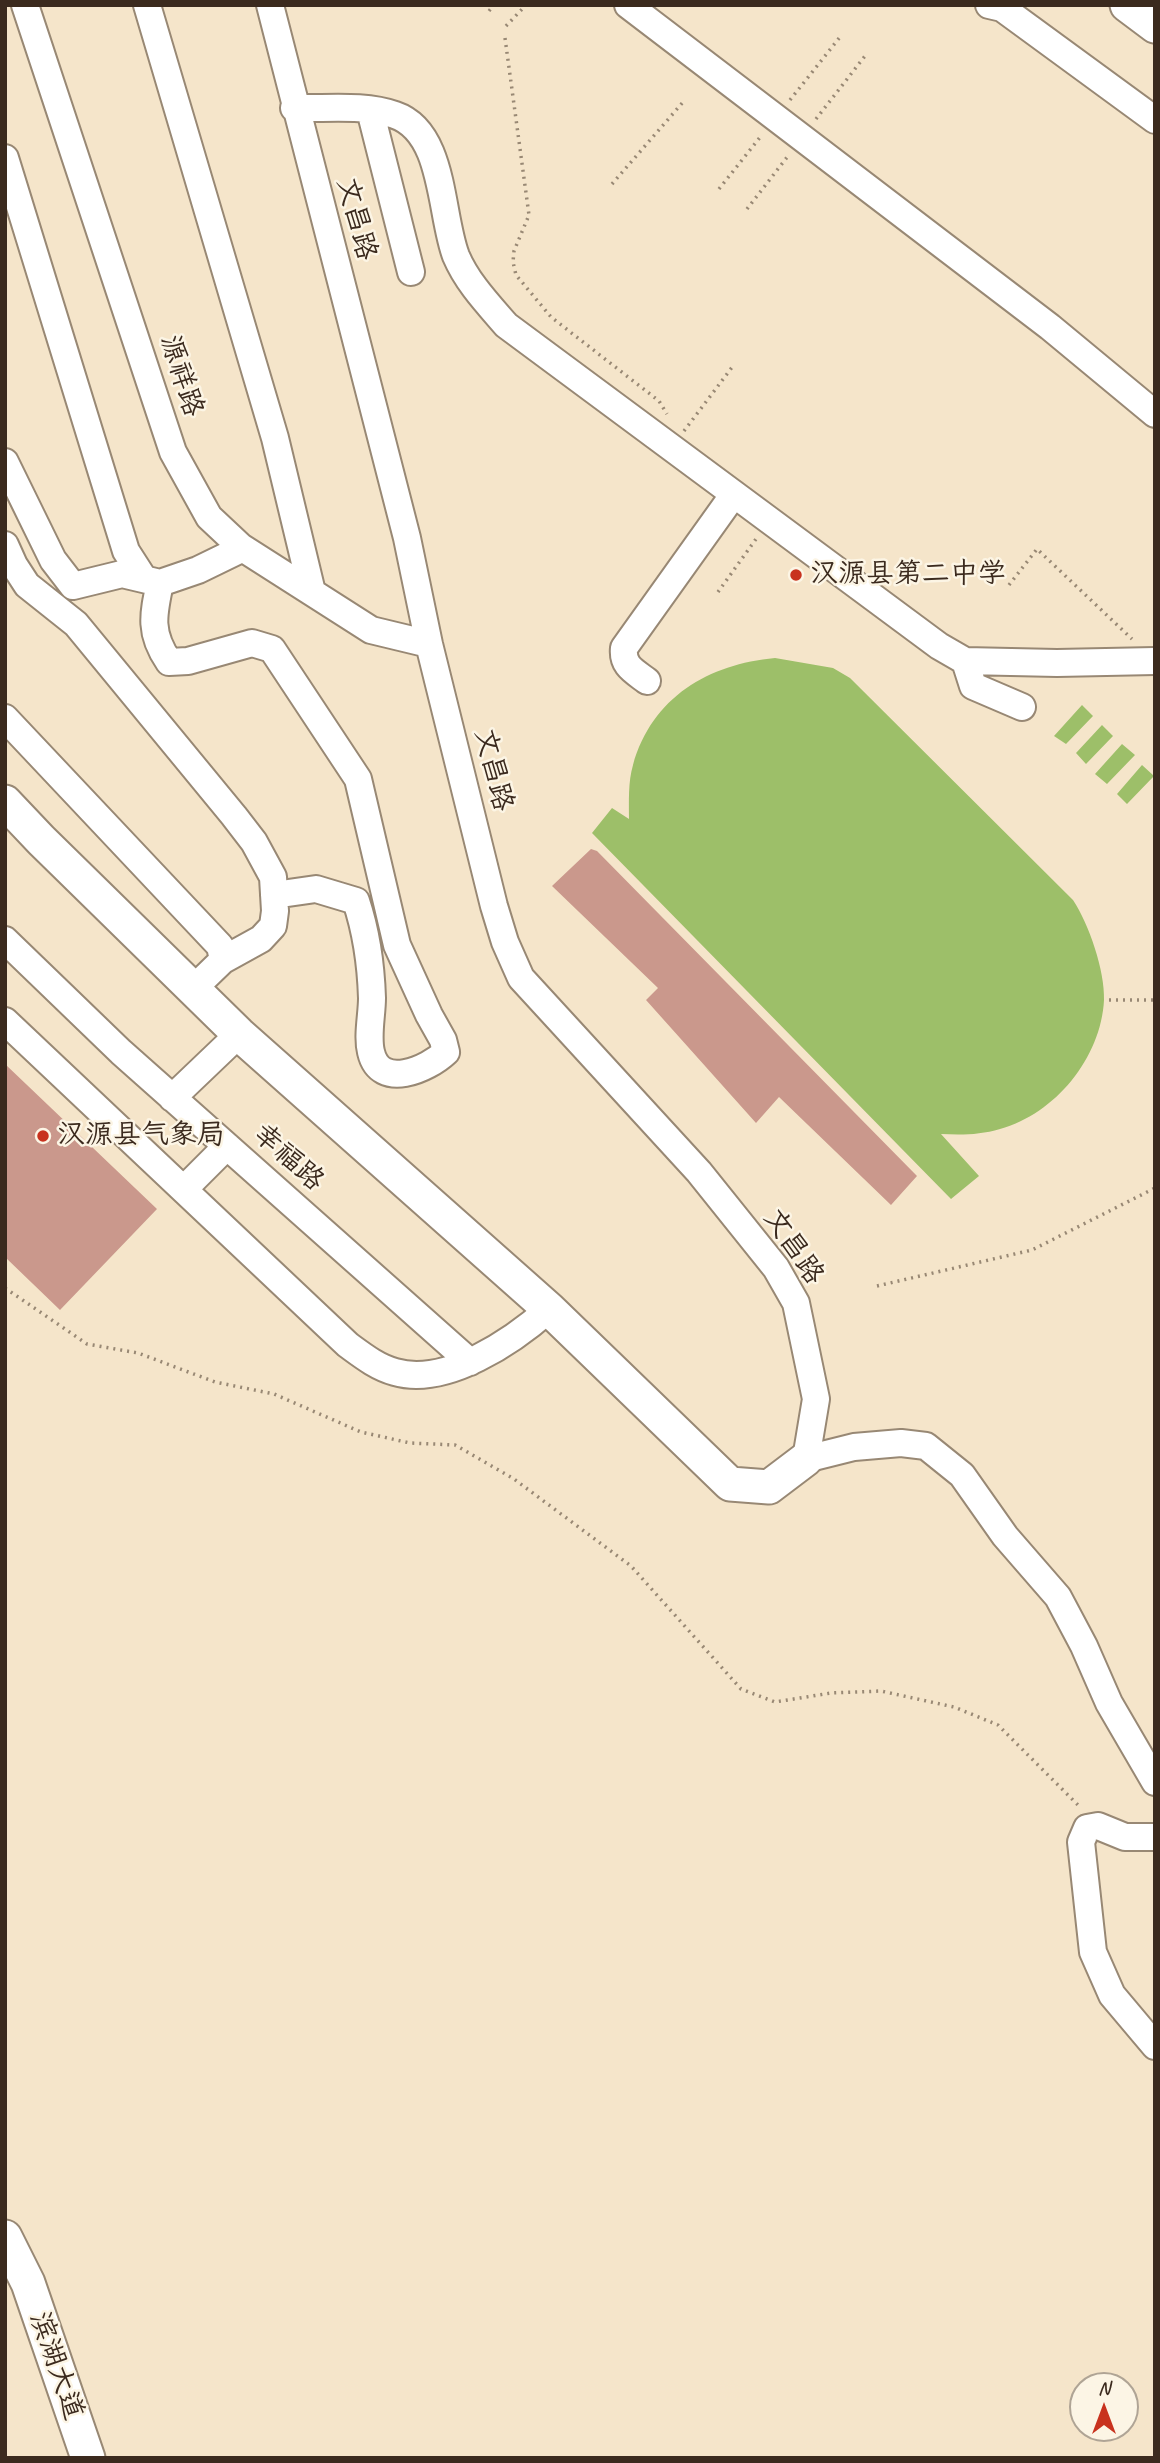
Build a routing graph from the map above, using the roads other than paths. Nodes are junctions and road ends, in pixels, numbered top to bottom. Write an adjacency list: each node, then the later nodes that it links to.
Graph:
1 (25, 5): 17 (street, 源祥路)
2 (147, 5): 19 (street)
3 (270, 5): 8 (street, 文昌路)
4 (628, 5): 13 (street)
5 (989, 5): 10 (street)
6 (1127, 5): 7 (main road)
7 (1155, 26)
8 (295, 108): 9 (street); 20 (street, 文昌路)
9 (370, 110): 12 (street); 15 (street)
10 (1155, 120)
11 (5, 158): 18 (street)
12 (411, 272)
13 (1155, 414)
14 (5, 462): 18 (street)
15 (734, 494): 21 (street); 23 (street)
16 (5, 545): 27 (street)
17 (241, 547): 18 (street); 19 (street, 源祥路)
18 (152, 581): 27 (street)
19 (312, 592): 20 (street, 源祥路)
20 (429, 644): 38 (street, 文昌路)
21 (965, 661): 22 (street); 24 (street)
22 (1155, 661)
23 (647, 681)
24 (1022, 707)
25 (5, 718): 29 (street)
26 (5, 802): 30 (main road)
27 (274, 895): 29 (street)
28 (5, 940): 33 (street, 幸福路)
29 (223, 960): 30 (street)
30 (192, 990): 32 (main road)
31 (5, 1021): 35 (street)
32 (239, 1034): 33 (street); 36 (main road)
33 (172, 1098): 34 (street, 幸福路)
34 (227, 1146): 35 (street); 37 (street, 幸福路)
35 (184, 1189): 37 (street)
36 (550, 1309): 37 (street); 38 (main road)
37 (470, 1362)
38 (806, 1459): 39 (street)
39 (1155, 1782)
40 (1155, 1837): 41 (street)
41 (1155, 2046)
42 (5, 2238): 43 (main road, 滨湖大道)
43 (88, 2458)

